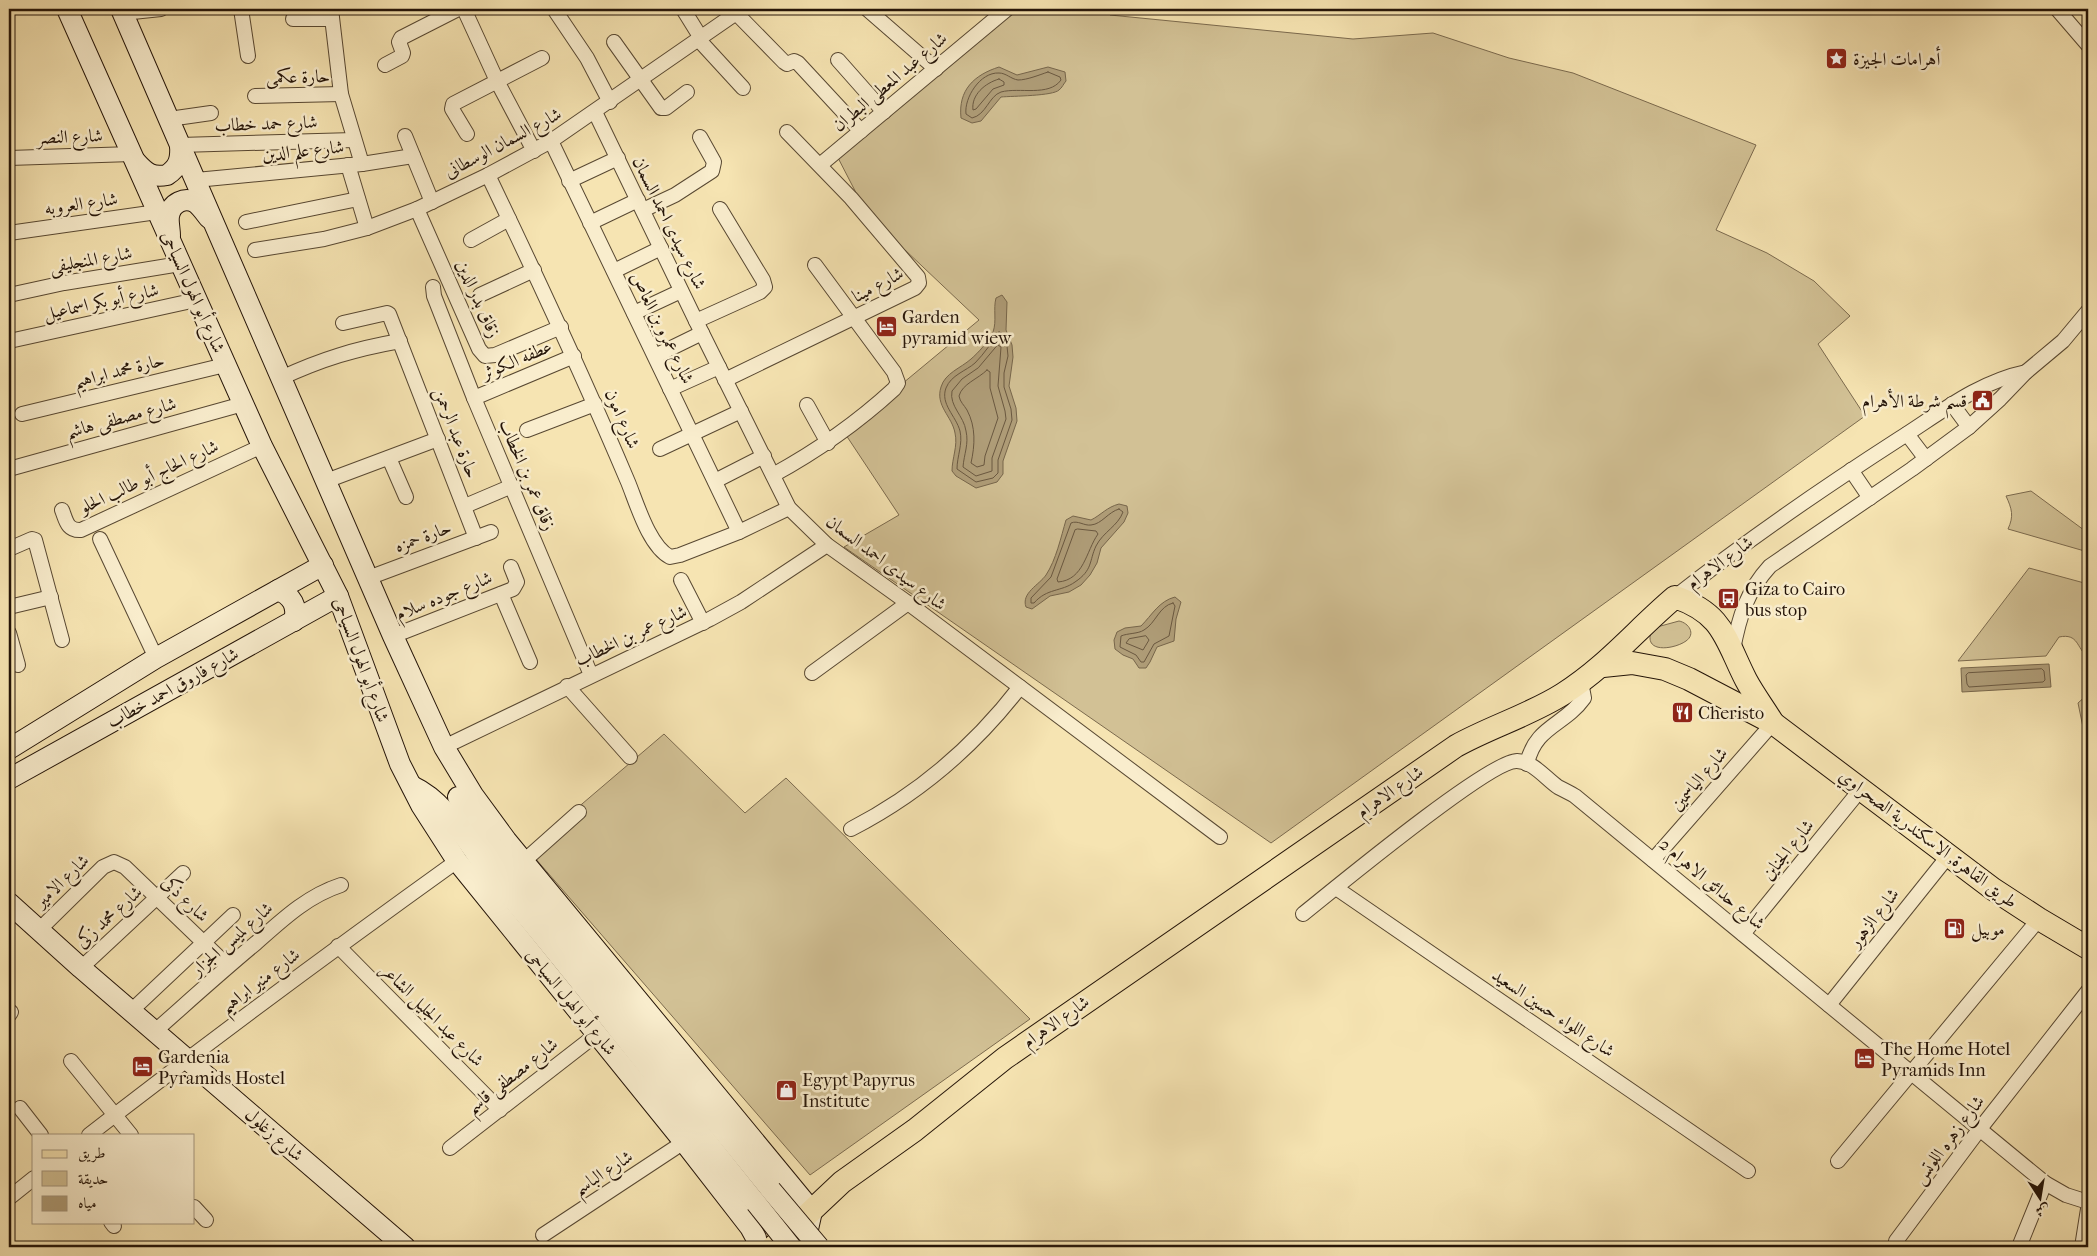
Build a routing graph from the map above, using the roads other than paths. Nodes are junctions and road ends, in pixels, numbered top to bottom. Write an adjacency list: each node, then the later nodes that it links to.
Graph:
1 (67, 9): 45 (main road, شارع أبو الهول السياحى)
2 (161, 9): 10 (street)
3 (241, 9): 18 (street)
4 (458, 9): 21 (street)
5 (464, 9): 24 (street)
6 (554, 9): 29 (street)
7 (683, 9): 15 (street)
8 (867, 9): 22 (street)
9 (1007, 9): 22 (street, شارع عبد المعطى البطران)
10 (122, 11): 33 (main road, شارع أبو الهول السياحى)
11 (739, 11): 15 (street, شارع السمان الوسطانى); 34 (street)
12 (2064, 12): 17 (street)
13 (331, 14): 14 (street); 27 (street)
14 (293, 20)
15 (699, 39): 23 (street, شارع السمان الوسطانى); 25 (street)
16 (614, 42): 23 (street)
17 (2088, 45)
18 (248, 56)
19 (542, 58): 24 (street)
20 (838, 60): 31 (street)
21 (385, 65)
22 (936, 69): 31 (street, شارع عبد المعطى البطران)
23 (641, 80): 26 (street); 29 (street, شارع السمان الوسطانى)
24 (497, 81): 36 (street); 42 (street)
25 (743, 88)
26 (687, 92)
27 (341, 94): 28 (street, حارة عكمى); 39 (street)
28 (255, 96)
29 (610, 102): 30 (street, شارع السمان الوسطانى)
30 (595, 112): 40 (street, شارع السمان الوسطانى); 46 (street, شارع سيدى احمد السمان)
31 (884, 112): 34 (street, شارع عبد المعطى البطران)
32 (211, 113): 33 (street)
33 (169, 119): 41 (main road, شارع أبو الهول السياحى)
34 (861, 131): 48 (street, شارع عبد المعطى البطران)
35 (787, 132): 48 (street, شارع مينا)
36 (467, 134)
37 (405, 136): 43 (street)
38 (700, 137): 54 (street)
39 (354, 140): 41 (street, شارع حمد خطاب); 47 (street)
40 (551, 141): 42 (street, شارع السمان الوسطانى); 51 (street, شارع عمرو بن العاص)
41 (180, 145): 45 (main road); 50 (main road, شارع أبو الهول السياحى)
42 (534, 151): 49 (street, شارع السمان الوسطانى)
43 (413, 156): 47 (street, شارع علم الدين); 53 (street)
44 (9, 158): 45 (street, شارع النصر)
45 (134, 158): 57 (main road, شارع أبو الهول السياحى)
46 (618, 158): 51 (street); 54 (street, شارع سيدى احمد السمان)
47 (355, 164): 50 (street, شارع علم الدين); 52 (street)
48 (820, 165): 79 (street, شارع مينا)
49 (488, 175): 53 (street, شارع السمان الوسطانى); 58 (street, شارع امون)
50 (196, 180): 60 (main road, شارع أبو الهول السياحى)
51 (569, 181): 61 (street, شارع عمرو بن العاص)
52 (358, 200): 59 (street); 62 (street)
53 (432, 202): 55 (street, شارع السمان الوسطانى)
54 (640, 205): 61 (street); 66 (street, شارع سيدى احمد السمان)
55 (417, 209): 62 (street, شارع السمان الوسطانى); 81 (street, زقاق بدر الدين)
56 (720, 209): 82 (street)
57 (157, 212): 63 (street, شارع العروبه); 65 (main road, شارع أبو الهول السياحى)
58 (509, 219): 64 (street); 70 (street, شارع امون)
59 (246, 222)
60 (214, 223): 65 (main road); 90 (main road, شارع أبو الهول السياحى)
61 (590, 223): 71 (street, شارع عمرو بن العاص)
62 (367, 228): 67 (street, شارع السمان الوسطانى)
63 (9, 232)
64 (471, 240)
65 (171, 241): 68 (main road, شارع أبو الهول السياحى)
66 (661, 248): 71 (street); 73 (street, شارع سيدى احمد السمان)
67 (255, 250)
68 (180, 264): 74 (street, شارع المنجليفى); 76 (main road, شارع أبو الهول السياحى)
69 (815, 265): 79 (street)
70 (534, 270): 75 (street); 81 (street, شارع امون)
71 (614, 271): 78 (street, شارع عمرو بن العاص)
72 (433, 287): 93 (street, زقاق عمر بن الخطاب)
73 (681, 291): 78 (street); 82 (street, شارع سيدى احمد السمان)
74 (9, 295)
75 (480, 295)
76 (196, 300): 83 (street, شارع أبو بكر اسماعيل); 87 (main road, شارع أبو الهول السياحى)
77 (2088, 311): 89 (street, شارع الاهرام)
78 (634, 314): 86 (street, شارع عمرو بن العاص)
79 (854, 319): 91 (street, شارع مينا); 105 (street)
80 (343, 323): 84 (street, حارة عبد الرحمن)
81 (561, 327): 85 (street, شارع امون)
82 (699, 327): 86 (street); 88 (street, شارع سيدى احمد السمان)
83 (14, 340)
84 (400, 341): 90 (street); 104 (street, حارة عبد الرحمن)
85 (574, 356): 93 (street, عطفه الكوثر); 95 (street, شارع امون)
86 (655, 356): 92 (street, شارع عمرو بن العاص)
87 (225, 364): 94 (main road, شارع أبو الهول السياحى); 99 (street, حارة محمد ابراهيم)
88 (719, 367): 91 (street, شارع سيدى احمد السمان); 92 (street)
89 (2026, 372): 96 (street, شارع الاهرام); 100 (street, شارع الاهرام)
90 (281, 378): 114 (main road, شارع أبو الهول السياحى)
91 (725, 380): 98 (street, شارع سيدى احمد السمان)
92 (670, 390): 102 (street, شارع عمرو بن العاص)
93 (474, 398): 116 (street, زقاق عمر بن الخطاب)
94 (243, 404): 106 (main road, شارع أبو الهول السياحى); 111 (street, شارع مصطفى هاشم)
95 (595, 404): 101 (street); 123 (street, شارع امون)
96 (1952, 404): 100 (street); 103 (street, شارع الاهرام)
97 (807, 405): 105 (street)
98 (741, 411): 102 (street); 108 (street, شارع سيدى احمد السمان)
99 (22, 414)
100 (1968, 427): 110 (street, شارع الاهرام)
101 (528, 430)
102 (692, 434): 107 (street); 115 (street, شارع عمرو بن العاص)
103 (1907, 434): 110 (street); 112 (street, شارع الاهرام)
104 (438, 439): 109 (street); 119 (street, حارة عبد الرحمن)
105 (828, 443): 113 (street)
106 (262, 446): 121 (street, شارع الحاج أبو طالب الحلو); 128 (main road, شارع أبو الهول السياحى)
107 (660, 449)
108 (764, 456): 113 (street, شارع سيدى احمد السمان); 115 (street)
109 (389, 458): 114 (street); 117 (street)
110 (1926, 459): 118 (street, شارع الاهرام)
111 (9, 469)
112 (1851, 470): 118 (street); 136 (street, شارع الاهرام)
113 (773, 475): 120 (street, شارع سيدى احمد السمان)
114 (326, 481): 130 (main road, شارع أبو الهول السياحى)
115 (715, 481): 123 (street, شارع عمرو بن العاص)
116 (512, 486): 119 (street); 150 (street, زقاق عمر بن الخطاب)
117 (406, 497)
118 (1870, 498): 144 (street, شارع الاهرام)
119 (464, 506): 124 (street, حارة عبد الرحمن)
120 (790, 508): 123 (street, شارع امون); 126 (street, شارع سيدى احمد السمان)
121 (62, 510)
122 (491, 532): 124 (street, حارة حمزه)
123 (739, 532)
124 (476, 538): 130 (street, حارة حمزه)
125 (100, 540): 145 (street, شارع الحاج أبو طالب الحلو)
126 (826, 545): 137 (street, شارع سيدى احمد السمان); 140 (street, شارع عمر بن الخطاب)
127 (9, 549): 135 (street)
128 (323, 565): 132 (main road, شارع فاروق احمد خطاب); 134 (main road, شارع أبو الهول السياحى)
129 (511, 567): 133 (street, شارع جوده سلام)
130 (368, 578): 142 (main road, شارع أبو الهول السياحى)
131 (681, 580): 140 (street)
132 (278, 590): 139 (main road); 145 (main road, شارع فاروق احمد خطاب)
133 (501, 594): 142 (street, شارع جوده سلام); 146 (street)
134 (338, 596): 139 (main road, شارع فاروق احمد خطاب); 160 (main road, شارع أبو الهول السياحى)
135 (52, 597): 138 (street); 143 (street)
136 (1676, 597): 144 (main road, طريق القاهرة, الاسكندرية الصحراوي); 148 (main road, شارع الاهرام)
137 (908, 603): 149 (street); 153 (street, شارع سيدى احمد السمان)
138 (9, 608)
139 (294, 621): 159 (main road, شارع فاروق احمد خطاب)
140 (703, 623): 150 (street, شارع عمر بن الخطاب)
141 (9, 633): 147 (street)
142 (393, 636): 155 (main road, شارع أبو الهول السياحى)
143 (62, 640)
144 (1733, 650): 154 (main road, طريق القاهرة, الاسكندرية الصحراوي)
145 (156, 658): 156 (main road, شارع فاروق احمد خطاب)
146 (530, 662)
147 (18, 665)
148 (1603, 666): 151 (main road, شارع الاهرام); 154 (main road, طريق القاهرة, الاسكندرية الصحراوي)
149 (812, 673)
150 (591, 675): 152 (street, شارع عمر بن الخطاب)
151 (1580, 682): 158 (street); 208 (main road, شارع الاهرام)
152 (567, 686): 155 (street, شارع عمر بن الخطاب); 157 (street)
153 (1020, 687): 163 (street); 164 (street, شارع سيدى احمد السمان)
154 (1773, 722): 161 (main road, طريق القاهرة, الاسكندرية الصحراوي); 166 (street, شارع الياسمين)
155 (444, 747): 168 (main road, شارع أبو الهول السياحى); 220 (main road, bridge)
156 (9, 749)
157 (630, 757)
158 (1527, 764): 166 (street, شارع حدائق الاهرام 2); 172 (street)
159 (9, 779)
160 (410, 785): 167 (main road, شارع أبو الهول السياحى); 218 (main road, bridge)
161 (1861, 789): 165 (main road, طريق القاهرة, الاسكندرية الصحراوي); 179 (street, شارع الجناين)
162 (579, 812): 168 (street)
163 (851, 829)
164 (1220, 837)
165 (1949, 854): 177 (main road, طريق القاهرة, الاسكندرية الصحراوي); 186 (street, شارع الزهور)
166 (1654, 860): 179 (street, شارع حدائق الاهرام 2)
167 (457, 861): 181 (street, شارع منير ابراهيم); 189 (main road, شارع أبو الهول السياحى)
168 (524, 861): 208 (main road, شارع أبو الهول السياحى)
169 (114, 862): 173 (street, شارع ذكى); 178 (street, شارع الامير)
170 (184, 873): 173 (street, شارع محمد زكى)
171 (341, 885): 183 (street, شارع لميس الجزار)
172 (1336, 888): 175 (street); 203 (street, شارع اللواء حسين السعيد)
173 (158, 898): 180 (street, شارع ذكى); 184 (street, شارع محمد زكى)
174 (9, 903): 178 (main road, شارع زغلول)
175 (1303, 914)
176 (233, 915): 180 (street)
177 (2039, 919): 182 (main road, طريق القاهرة, الاسكندرية الصحراوي); 192 (street)
178 (39, 930): 184 (main road, شارع زغلول)
179 (1743, 934): 186 (street, شارع حدائق الاهرام 2)
180 (204, 942): 183 (street, شارع ذكى); 187 (street)
181 (338, 946): 190 (street, شارع منير ابراهيم); 194 (street, شارع عبد الجليل الشاعر)
182 (2088, 948)
183 (228, 966): 188 (street, شارع لميس الجزار)
184 (81, 968): 187 (main road, شارع زغلول)
185 (2088, 991): 196 (street, شارع زهره اللوتس)
186 (1829, 1005): 192 (street, شارع حدائق الاهرام 2)
187 (131, 1012): 188 (main road, شارع زغلول)
188 (154, 1032): 190 (main road, شارع زغلول)
189 (597, 1034): 194 (street, شارع مصطفى قاسم); 200 (main road, شارع أبو الهول السياحى)
190 (186, 1059): 195 (street, شارع منير ابراهيم); 215 (main road, شارع زغلول)
191 (71, 1061): 195 (street)
192 (1911, 1073): 196 (street, شارع حدائق الاهرام 2); 202 (street)
193 (20, 1108): 197 (street)
194 (500, 1110): 201 (street, شارع مصطفى قاسم)
195 (114, 1115): 198 (street, شارع منير ابراهيم); 199 (street)
196 (1979, 1130): 205 (street, شارع حدائق الاهرام 2); 214 (street, شارع زهره اللوتس)
197 (39, 1134)
198 (90, 1134)
199 (130, 1134)
200 (684, 1142): 212 (main road, شارع أبو الهول السياحى); 213 (street, شارع الباسم)
201 (450, 1148)
202 (1838, 1161)
203 (1748, 1171)
204 (32, 1180): 206 (street)
205 (2045, 1183): 207 (street, شارع حدائق الاهرام 2); 221 (street)
206 (9, 1198)
207 (2088, 1202)
208 (806, 1204): 212 (main road); 217 (main road, شارع الاهرام); 219 (main road)
209 (195, 1208): 211 (street)
210 (2088, 1210): 222 (street)
211 (206, 1220)
212 (750, 1227): 216 (main road, شارع أبو الهول السياحى)
213 (543, 1235)
214 (1896, 1241)
215 (405, 1247)
216 (757, 1247)
217 (772, 1247)
218 (791, 1247)
219 (804, 1247)
220 (819, 1247)
221 (2019, 1247)
222 (2082, 1247)

